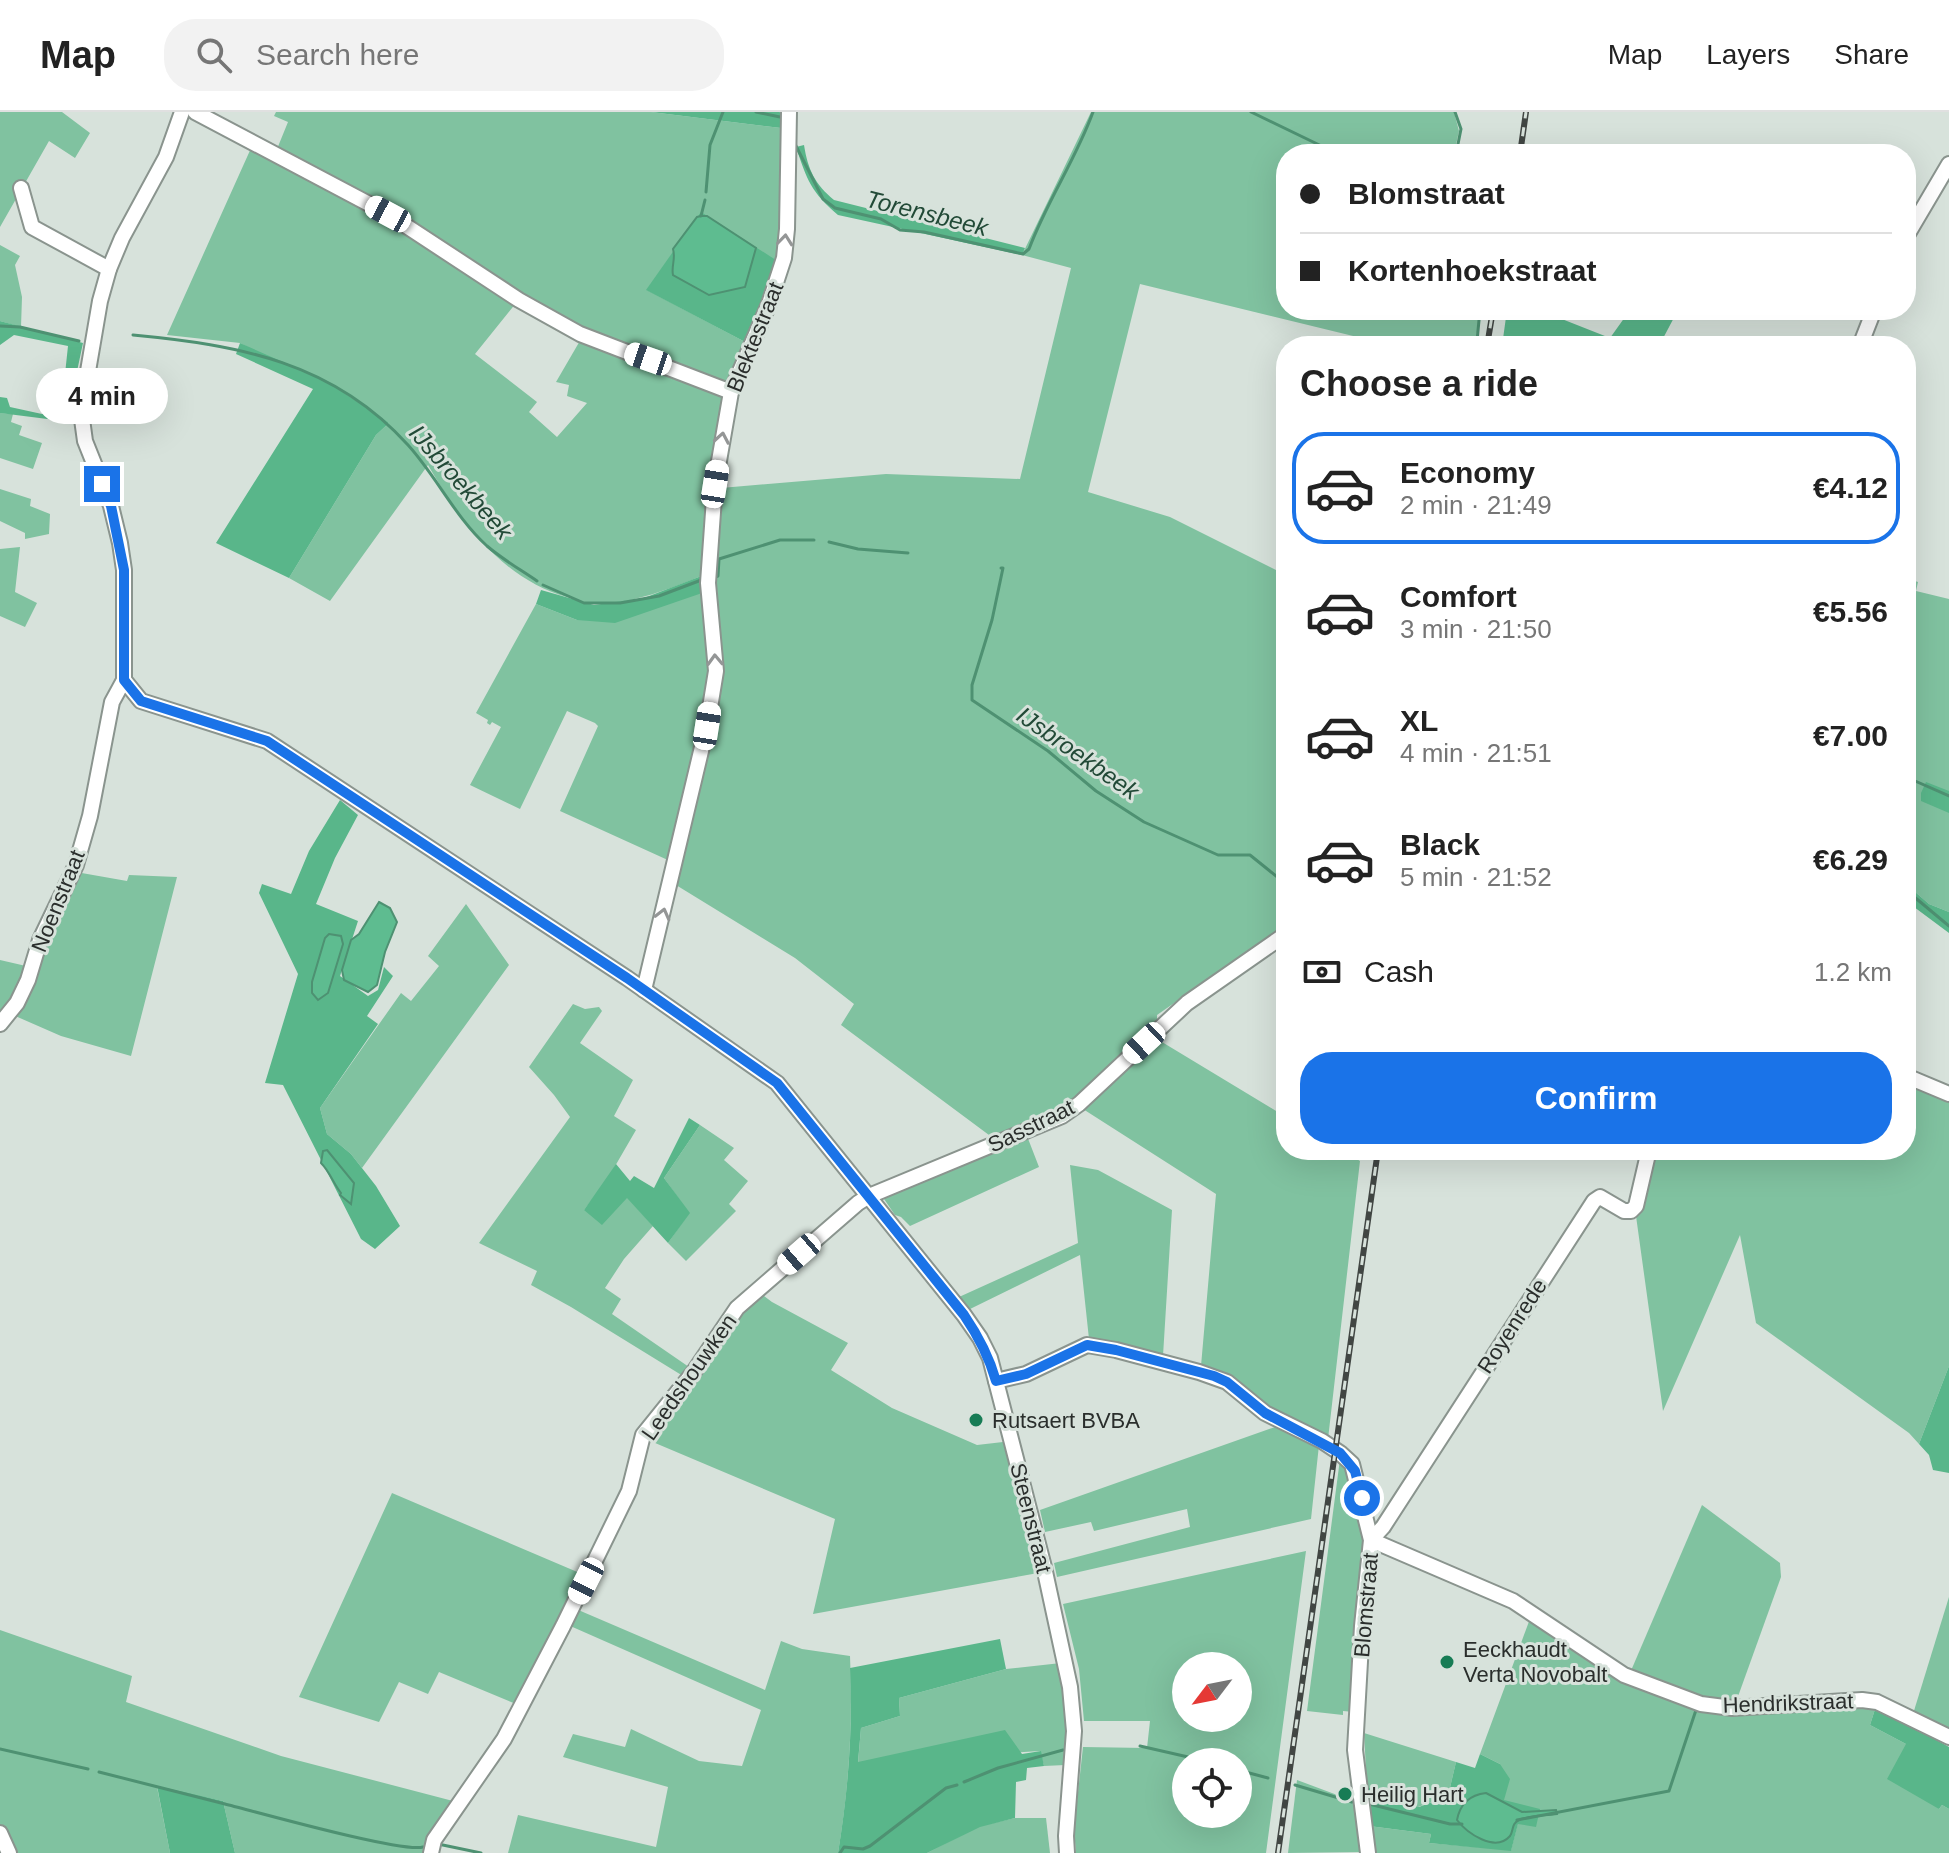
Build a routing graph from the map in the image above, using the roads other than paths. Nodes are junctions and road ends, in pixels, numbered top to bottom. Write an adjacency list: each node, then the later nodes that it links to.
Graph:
1 (182, 112): 7 (street)
2 (195, 112): 8 (street)
3 (789, 112): 8 (street, Blektestraat, one-way to 3)
4 (1949, 164): 6 (street)
5 (21, 188): 7 (street)
6 (1916, 220)
7 (109, 269): 9 (street)
8 (731, 392): 11 (street, Blektestraat, one-way to 8)
9 (124, 680): 11 (street, Steenstraat); 12 (street, Noenstraat)
10 (1276, 941): 16 (street, Sasstraat)
11 (644, 990): 16 (street, Steenstraat)
12 (0, 1024)
13 (1916, 1080): 14 (street)
14 (1949, 1094)
15 (1647, 1160): 18 (street, Royenrede)
16 (869, 1196): 17 (street, Steenstraat); 22 (street, Leedshouwken)
17 (996, 1381): 18 (street, Blomstraat); 23 (street, Steenstraat)
18 (1371, 1540): 19 (street, Hendrikstraat); 24 (street, Blomstraat)
19 (1949, 1737)
20 (0, 1833): 21 (street)
21 (9, 1853)
22 (431, 1853)
23 (1067, 1853)
24 (1368, 1853)

